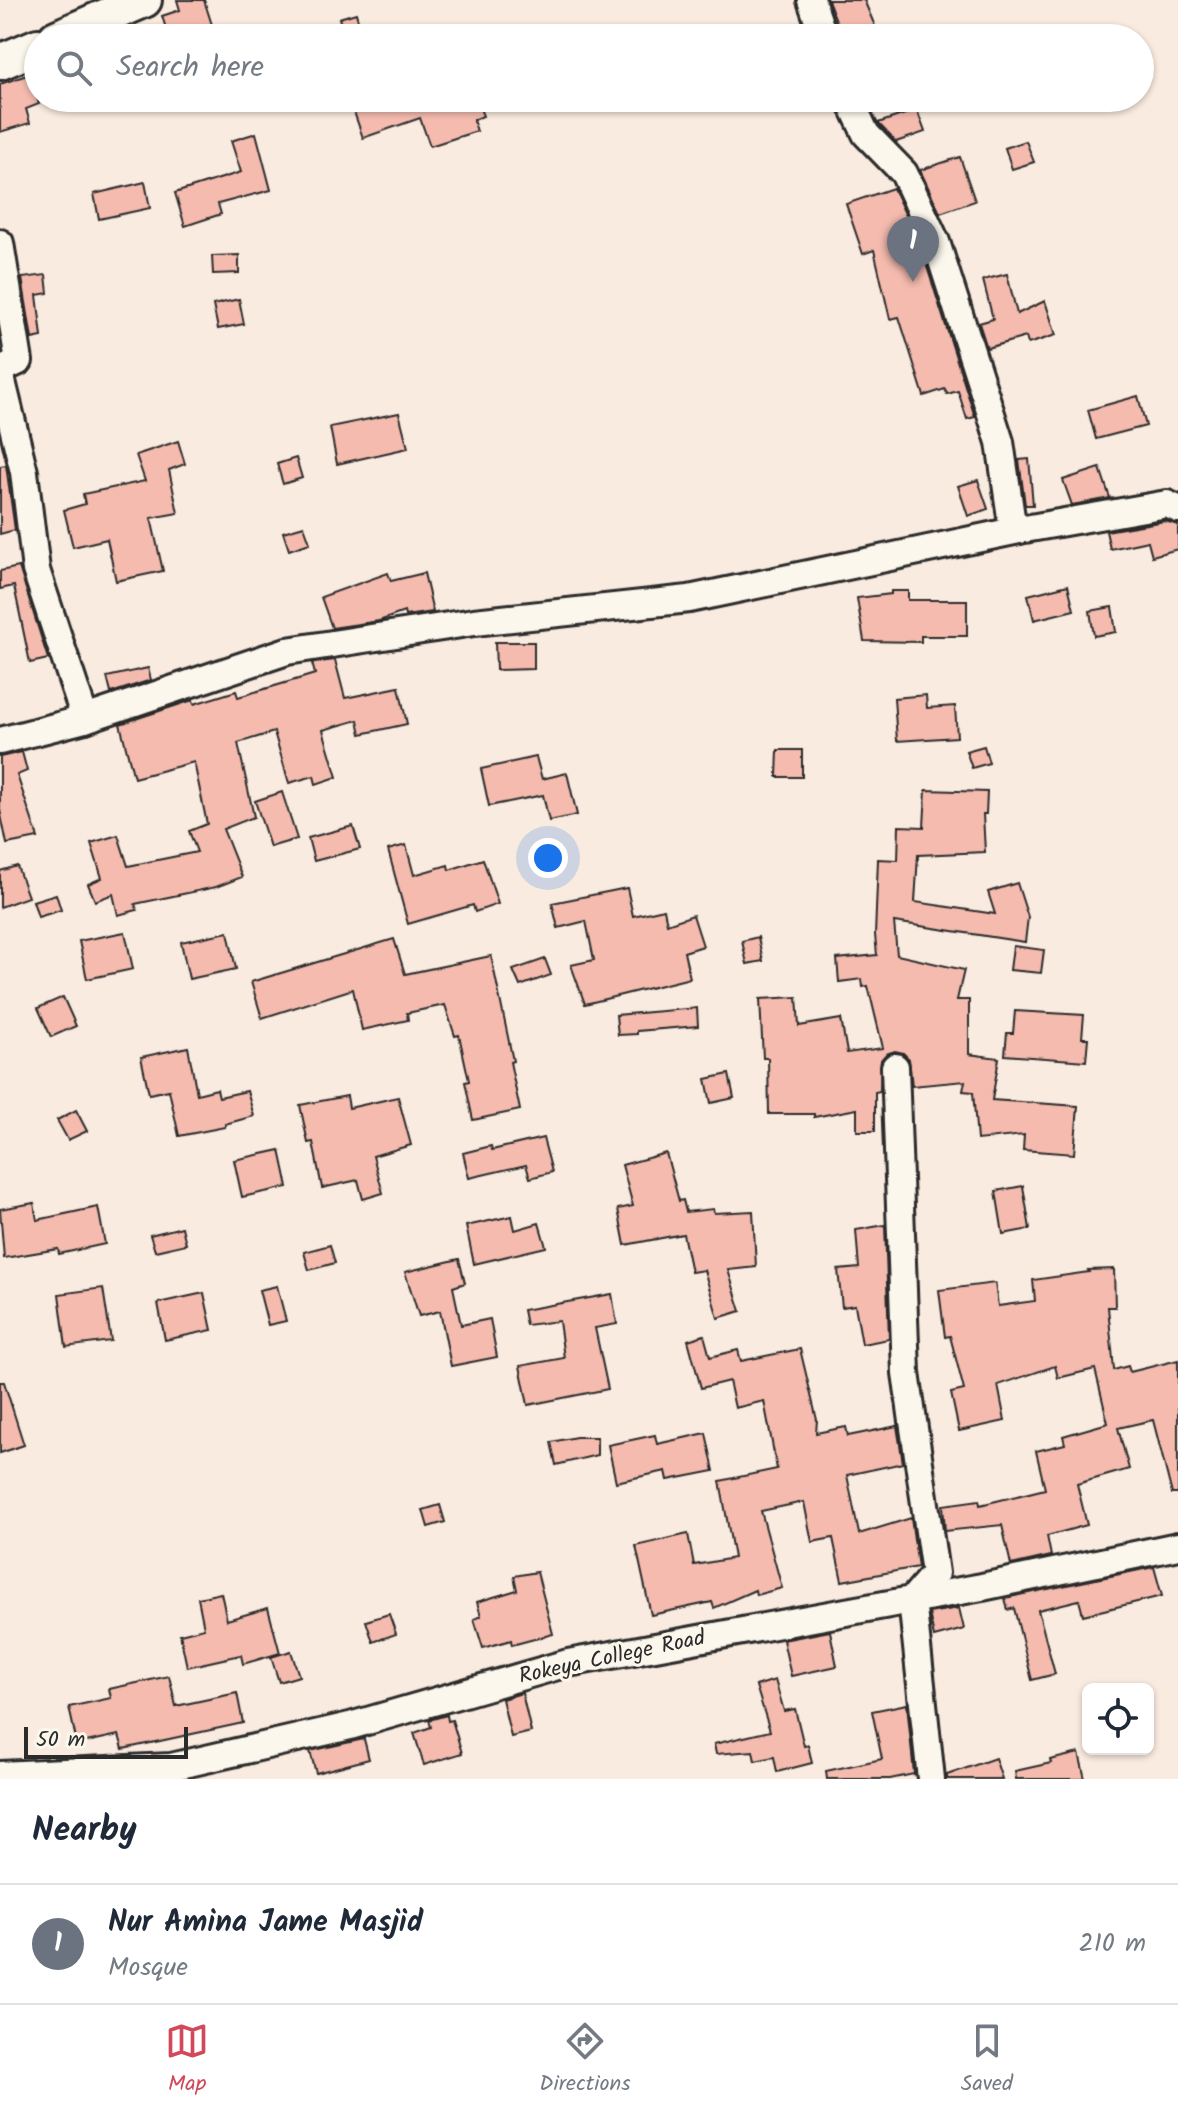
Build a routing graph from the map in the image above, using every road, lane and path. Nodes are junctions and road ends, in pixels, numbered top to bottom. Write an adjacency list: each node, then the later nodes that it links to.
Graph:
1 (144, 0): 3 (main road)
2 (811, 0): 4 (street)
3 (88, 24)
4 (819, 24)
5 (24, 52): 6 (main road)
6 (0, 62)
7 (856, 112): 11 (street)
8 (0, 243): 9 (street)
9 (0, 371): 12 (street)
10 (1178, 509): 11 (street)
11 (1019, 530): 12 (street)
12 (85, 719): 13 (street)
13 (0, 741)
14 (895, 1067): 16 (street)
15 (1178, 1546): 16 (street, Rokeya College Road)
16 (912, 1600): 17 (street, Rokeya College Road); 18 (street)
17 (0, 1775)
18 (931, 1779)

